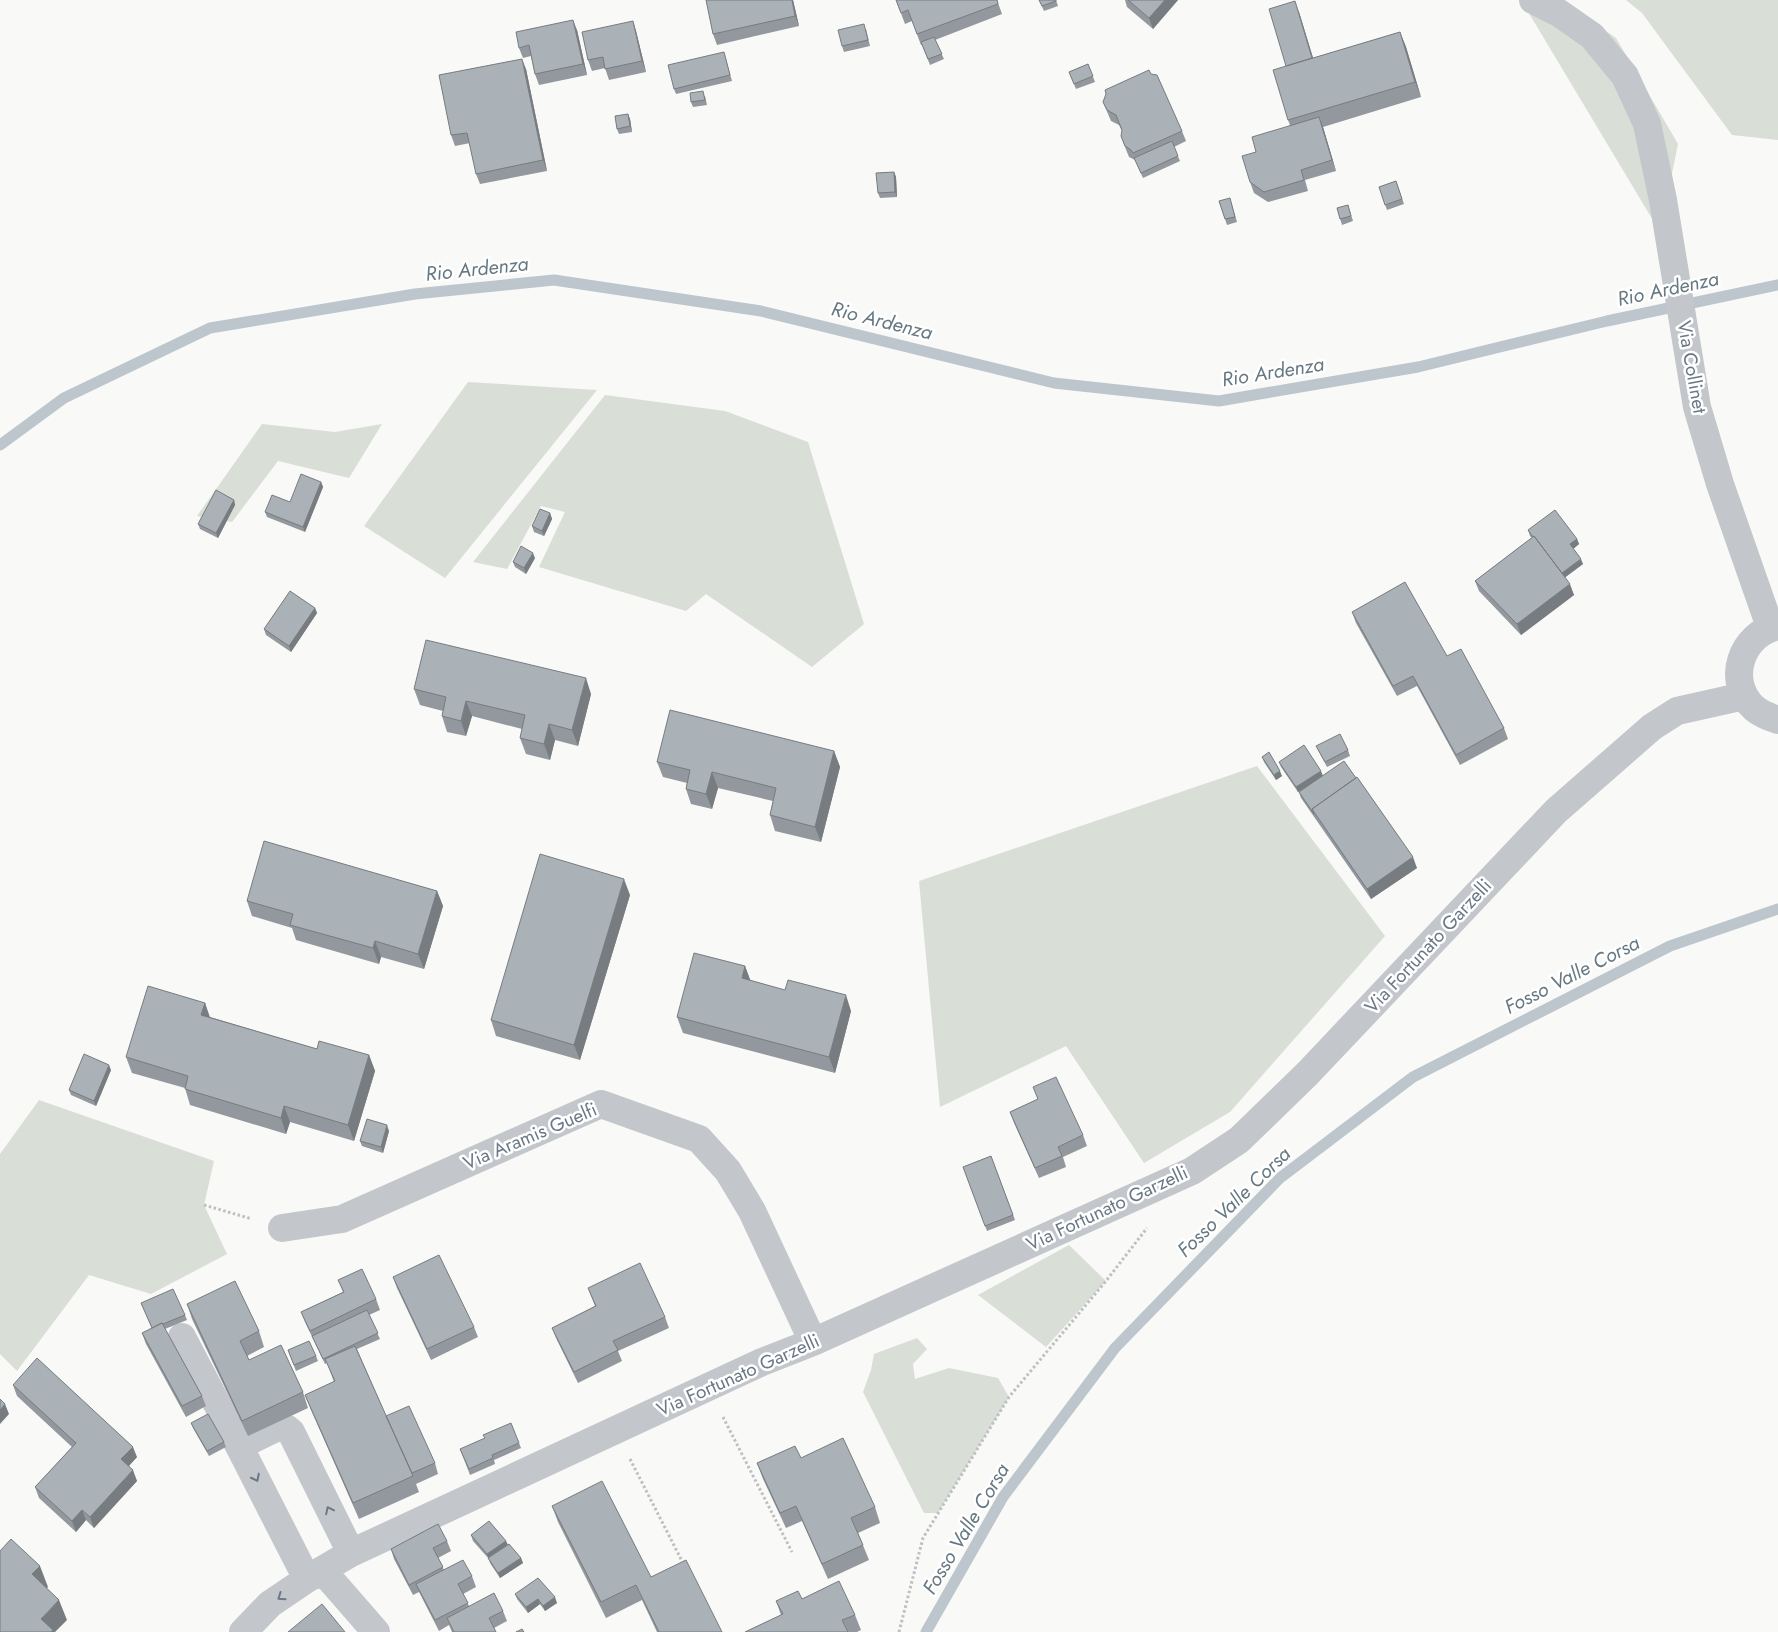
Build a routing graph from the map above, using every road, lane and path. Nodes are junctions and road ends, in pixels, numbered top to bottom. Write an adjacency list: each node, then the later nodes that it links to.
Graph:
1 (1533, 0): 2 (street, Via Collinet)
2 (1774, 626): 3 (street)
3 (1744, 696): 4 (street); 9 (street, Via Fortunato Garzelli)
4 (1778, 720)
5 (204, 1205): 7 (path)
6 (1149, 1226): 19 (path)
7 (282, 1228): 9 (street, Via Aramis Guelfi)
8 (182, 1337): 12 (street)
9 (813, 1342): 10 (street, Via Fortunato Garzelli)
10 (708, 1387): 11 (street, Via Fortunato Garzelli); 13 (path)
11 (615, 1429): 14 (street, Via Fortunato Garzelli); 15 (path)
12 (239, 1446): 14 (street, one-way to 12); 16 (street, one-way to 16)
13 (792, 1552)
14 (351, 1554): 16 (street, Via Fortunato Garzelli)
15 (687, 1571)
16 (314, 1574): 17 (street, Via Fortunato Garzelli, one-way to 17); 18 (street)
17 (243, 1632)
18 (376, 1632)
19 (899, 1632)

